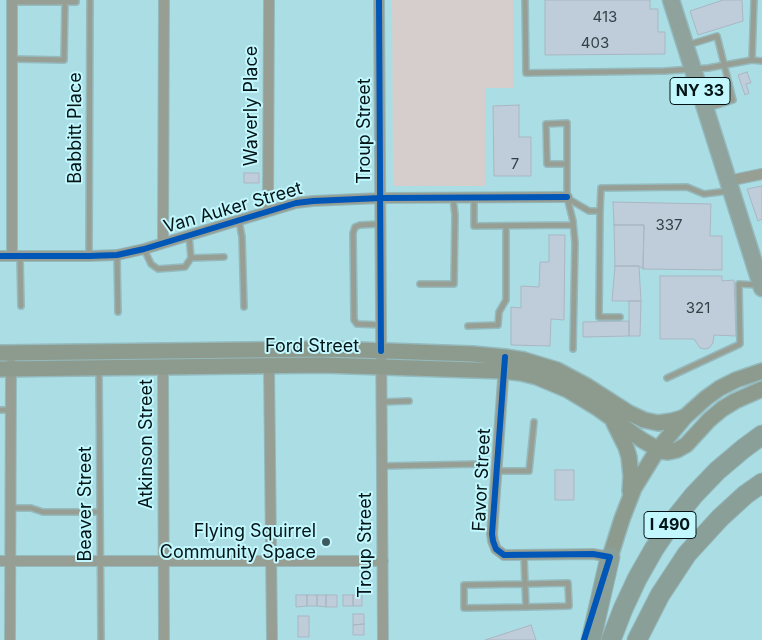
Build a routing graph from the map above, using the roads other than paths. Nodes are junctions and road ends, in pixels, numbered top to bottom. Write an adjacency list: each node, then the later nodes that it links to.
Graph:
1 (76, 0): 10 (lane)
2 (90, 0): 37 (lane, Babbitt Place)
3 (164, 0): 32 (street)
4 (269, 0): 25 (street, Waverly Place)
5 (379, 0): 22 (street, Troup Street)
6 (524, 0): 16 (lane)
7 (671, 0): 11 (main road, NY 33)
8 (754, 0): 13 (lane)
9 (12, 1): 10 (lane); 12 (street)
10 (65, 2): 12 (lane)
11 (686, 46): 15 (lane); 16 (main road, NY 33)
12 (12, 59): 36 (street)
13 (752, 60): 14 (lane); 15 (lane)
14 (762, 61)
15 (724, 65): 16 (lane); 17 (lane)
16 (693, 69): 17 (main road, NY 33)
17 (706, 109): 20 (main road, NY 33)
18 (567, 164): 18 (lane); 21 (lane)
19 (762, 174): 20 (street)
20 (730, 186): 26 (lane); 41 (main road, NY 33)
21 (567, 197): 24 (street, Van Auker Street); 26 (lane); 29 (lane)
22 (380, 198): 23 (street, Van Auker Street); 25 (street, Van Auker Street); 28 (street, Troup Street)
23 (453, 198): 24 (street, Van Auker Street); 40 (lane)
24 (474, 198): 30 (lane)
25 (268, 211): 27 (street, Van Auker Street)
26 (600, 212): 45 (lane)
27 (239, 220): 31 (street, Van Auker Street); 43 (lane)
28 (381, 224): 46 (street, Troup Street); 46 (lane)
29 (573, 225): 30 (lane); 48 (lane)
30 (506, 226): 47 (lane)
31 (189, 235): 32 (street, Van Auker Street); 39 (lane)
32 (163, 243): 33 (street, Van Auker Street)
33 (144, 249): 34 (street, Van Auker Street); 39 (lane)
34 (117, 255): 37 (street, Van Auker Street); 44 (lane)
35 (0, 256): 36 (street, Van Auker Street)
36 (16, 256): 37 (street, Van Auker Street); 42 (lane)
37 (89, 256)
38 (224, 257): 39 (lane)
39 (191, 258)
40 (420, 284)
41 (762, 286): 57 (lane)
42 (21, 306)
43 (244, 307)
44 (118, 312)
45 (620, 317)
46 (381, 324): 50 (street, Troup Street)
47 (468, 326)
48 (573, 349)
49 (6, 353): 50 (main road, Ford Street); 55 (street)
50 (382, 359): 51 (main road, Ford Street); 52 (main road, Ford Street); 59 (street, Troup Street)
51 (505, 364): 63 (main road, Ford Street); 64 (main road, Ford Street); 70 (street, Favor Street)
52 (269, 366): 53 (main road, Ford Street); 80 (street)
53 (163, 367): 54 (main road, Ford Street); 79 (street, Atkinson Street)
54 (99, 368): 55 (main road, Ford Street); 74 (lane, Beaver Street)
55 (6, 369): 62 (street)
56 (762, 371): 64 (main road, Ford Street)
57 (667, 378)
58 (762, 390): 67 (main road)
59 (382, 402): 60 (lane); 69 (street, Troup Street)
60 (410, 402)
61 (0, 410): 62 (lane)
62 (11, 410): 73 (street)
63 (609, 416): 67 (main road, Ford Street); 72 (main road)
64 (686, 416): 67 (main road)
65 (534, 422): 70 (lane)
66 (762, 435): 91 (highway, I 490)
67 (658, 449): 72 (main road)
68 (480, 464): 69 (lane)
69 (382, 466): 81 (street, Troup Street)
70 (497, 471): 75 (street, Favor Street)
71 (762, 483): 92 (highway, I 490)
72 (627, 504): 76 (main road)
73 (11, 508): 74 (lane); 77 (street)
74 (100, 512): 78 (lane, Beaver Street)
75 (524, 555): 76 (street, Favor Street); 82 (lane)
76 (610, 557): 89 (street); 90 (highway)
77 (5, 561): 78 (street); 84 (street)
78 (100, 561): 79 (street); 85 (lane, Beaver Street)
79 (163, 561): 80 (street); 86 (street, Atkinson Street)
80 (272, 561): 81 (street); 87 (street)
81 (383, 561): 88 (street, Troup Street)
82 (525, 584): 83 (lane); 83 (lane); 83 (lane)
83 (526, 607)
84 (10, 640)
85 (101, 640)
86 (164, 640)
87 (272, 640)
88 (383, 640)
89 (584, 640)
90 (591, 640)
91 (611, 640)
92 (637, 640)

